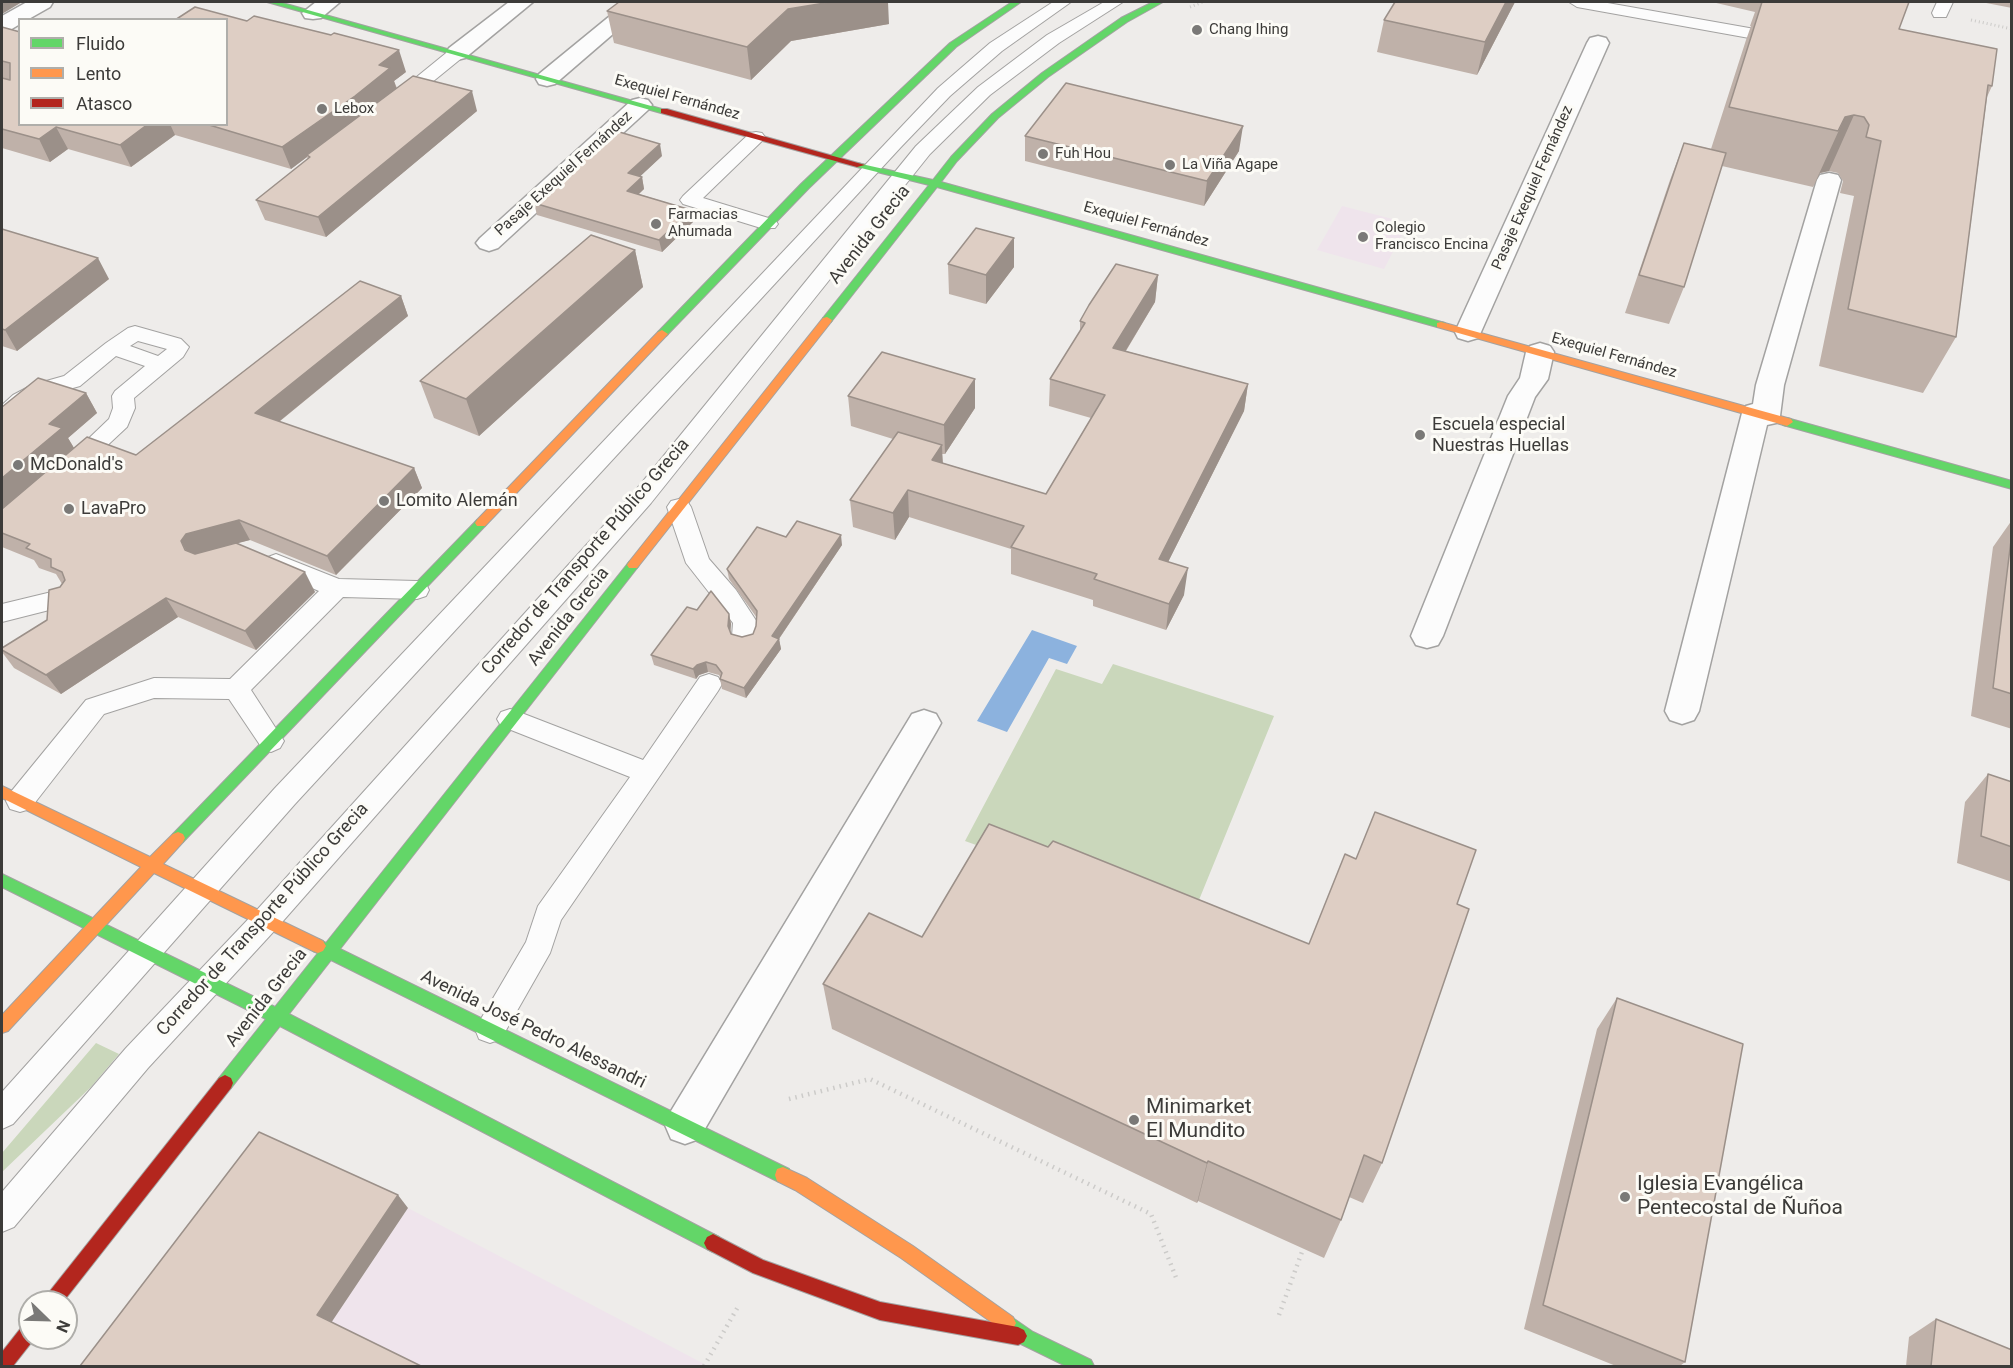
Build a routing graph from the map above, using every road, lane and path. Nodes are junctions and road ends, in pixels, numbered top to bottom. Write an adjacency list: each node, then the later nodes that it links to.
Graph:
1 (42, 2): 11 (street)
2 (271, 2): 10 (main road, Exequiel Fernández)
3 (522, 2): 14 (street)
4 (639, 2): 15 (street)
5 (1017, 2): 19 (main road)
6 (1063, 2): 20 (lane)
7 (1115, 2): 21 (lane, Corredor de Transporte Público Grecia)
8 (1160, 2): 23 (main road, Avenida Grecia)
9 (1577, 2): 12 (lane)
10 (321, 7): 14 (main road, Exequiel Fernández)
11 (2, 25)
12 (1766, 36)
13 (1598, 43): 26 (street, Pasaje Exequiel Fernández)
14 (457, 53): 15 (main road, Exequiel Fernández); 17 (lane)
15 (547, 79): 16 (main road, Exequiel Fernández)
16 (640, 105): 18 (main road, Exequiel Fernández); 25 (street, Pasaje Exequiel Fernández)
17 (387, 111)
18 (756, 137): 19 (main road, Exequiel Fernández); 24 (lane)
19 (835, 159): 20 (main road, Exequiel Fernández); 24 (main road)
20 (872, 168): 21 (main road, Exequiel Fernández); 50 (lane)
21 (902, 175): 23 (main road, Exequiel Fernández); 51 (lane, Corredor de Transporte Público Grecia)
22 (1829, 180): 28 (street)
23 (934, 183): 26 (main road, Exequiel Fernández); 32 (main road, Avenida Grecia)
24 (768, 224): 35 (main road)
25 (489, 243)
26 (1468, 332): 27 (main road, Exequiel Fernández)
27 (1540, 352): 28 (main road, Exequiel Fernández); 39 (street)
28 (1761, 414): 31 (main road, Exequiel Fernández); 42 (street)
29 (2, 416): 30 (lane)
30 (54, 479)
31 (2012, 485)
32 (679, 507): 38 (lane); 43 (main road, Avenida Grecia)
33 (260, 556): 34 (lane)
34 (337, 588): 35 (lane); 41 (lane)
35 (417, 590): 45 (main road)
36 (64, 597): 37 (lane)
37 (2, 613)
38 (744, 636)
39 (1427, 636)
40 (709, 684): 46 (lane)
41 (236, 689): 45 (lane); 47 (lane)
42 (1682, 711)
43 (510, 719): 46 (lane); 53 (main road, Avenida Grecia)
44 (924, 723): 61 (street)
45 (271, 741): 48 (main road)
46 (648, 772): 58 (lane)
47 (10, 797): 48 (main road, Avenida José Pedro Alessandri)
48 (152, 865): 50 (main road, Avenida José Pedro Alessandri); 52 (main road)
49 (2, 880): 52 (main road, Avenida José Pedro Alessandri)
50 (201, 889): 51 (main road, Avenida José Pedro Alessandri); 54 (lane)
51 (266, 920): 53 (main road, Avenida José Pedro Alessandri); 55 (lane, Corredor de Transporte Público Grecia)
52 (94, 926): 54 (main road, Avenida José Pedro Alessandri); 57 (main road)
53 (328, 950): 56 (main road, Avenida Grecia); 58 (main road, Avenida José Pedro Alessandri)
54 (146, 952): 55 (main road, Avenida José Pedro Alessandri); 60 (lane)
55 (206, 982): 56 (main road, Avenida José Pedro Alessandri); 62 (lane, Corredor de Transporte Público Grecia)
56 (275, 1016): 64 (main road, Avenida José Pedro Alessandri); 66 (main road, Avenida Grecia)
57 (2, 1026)
58 (490, 1029): 61 (main road, Avenida José Pedro Alessandri)
59 (789, 1099): 65 (path)
60 (2, 1114)
61 (685, 1125): 68 (main road, Avenida José Pedro Alessandri)
62 (2, 1216)
63 (1303, 1249): 67 (path)
64 (759, 1267): 68 (main road, Avenida José Pedro Alessandri); 71 (path)
65 (1177, 1280)
66 (60, 1290)
67 (1279, 1315)
68 (1027, 1338): 72 (main road, Avenida José Pedro Alessandri)
69 (18, 1345): 70 (main road)
70 (2, 1366)
71 (704, 1366)
72 (1085, 1366)

